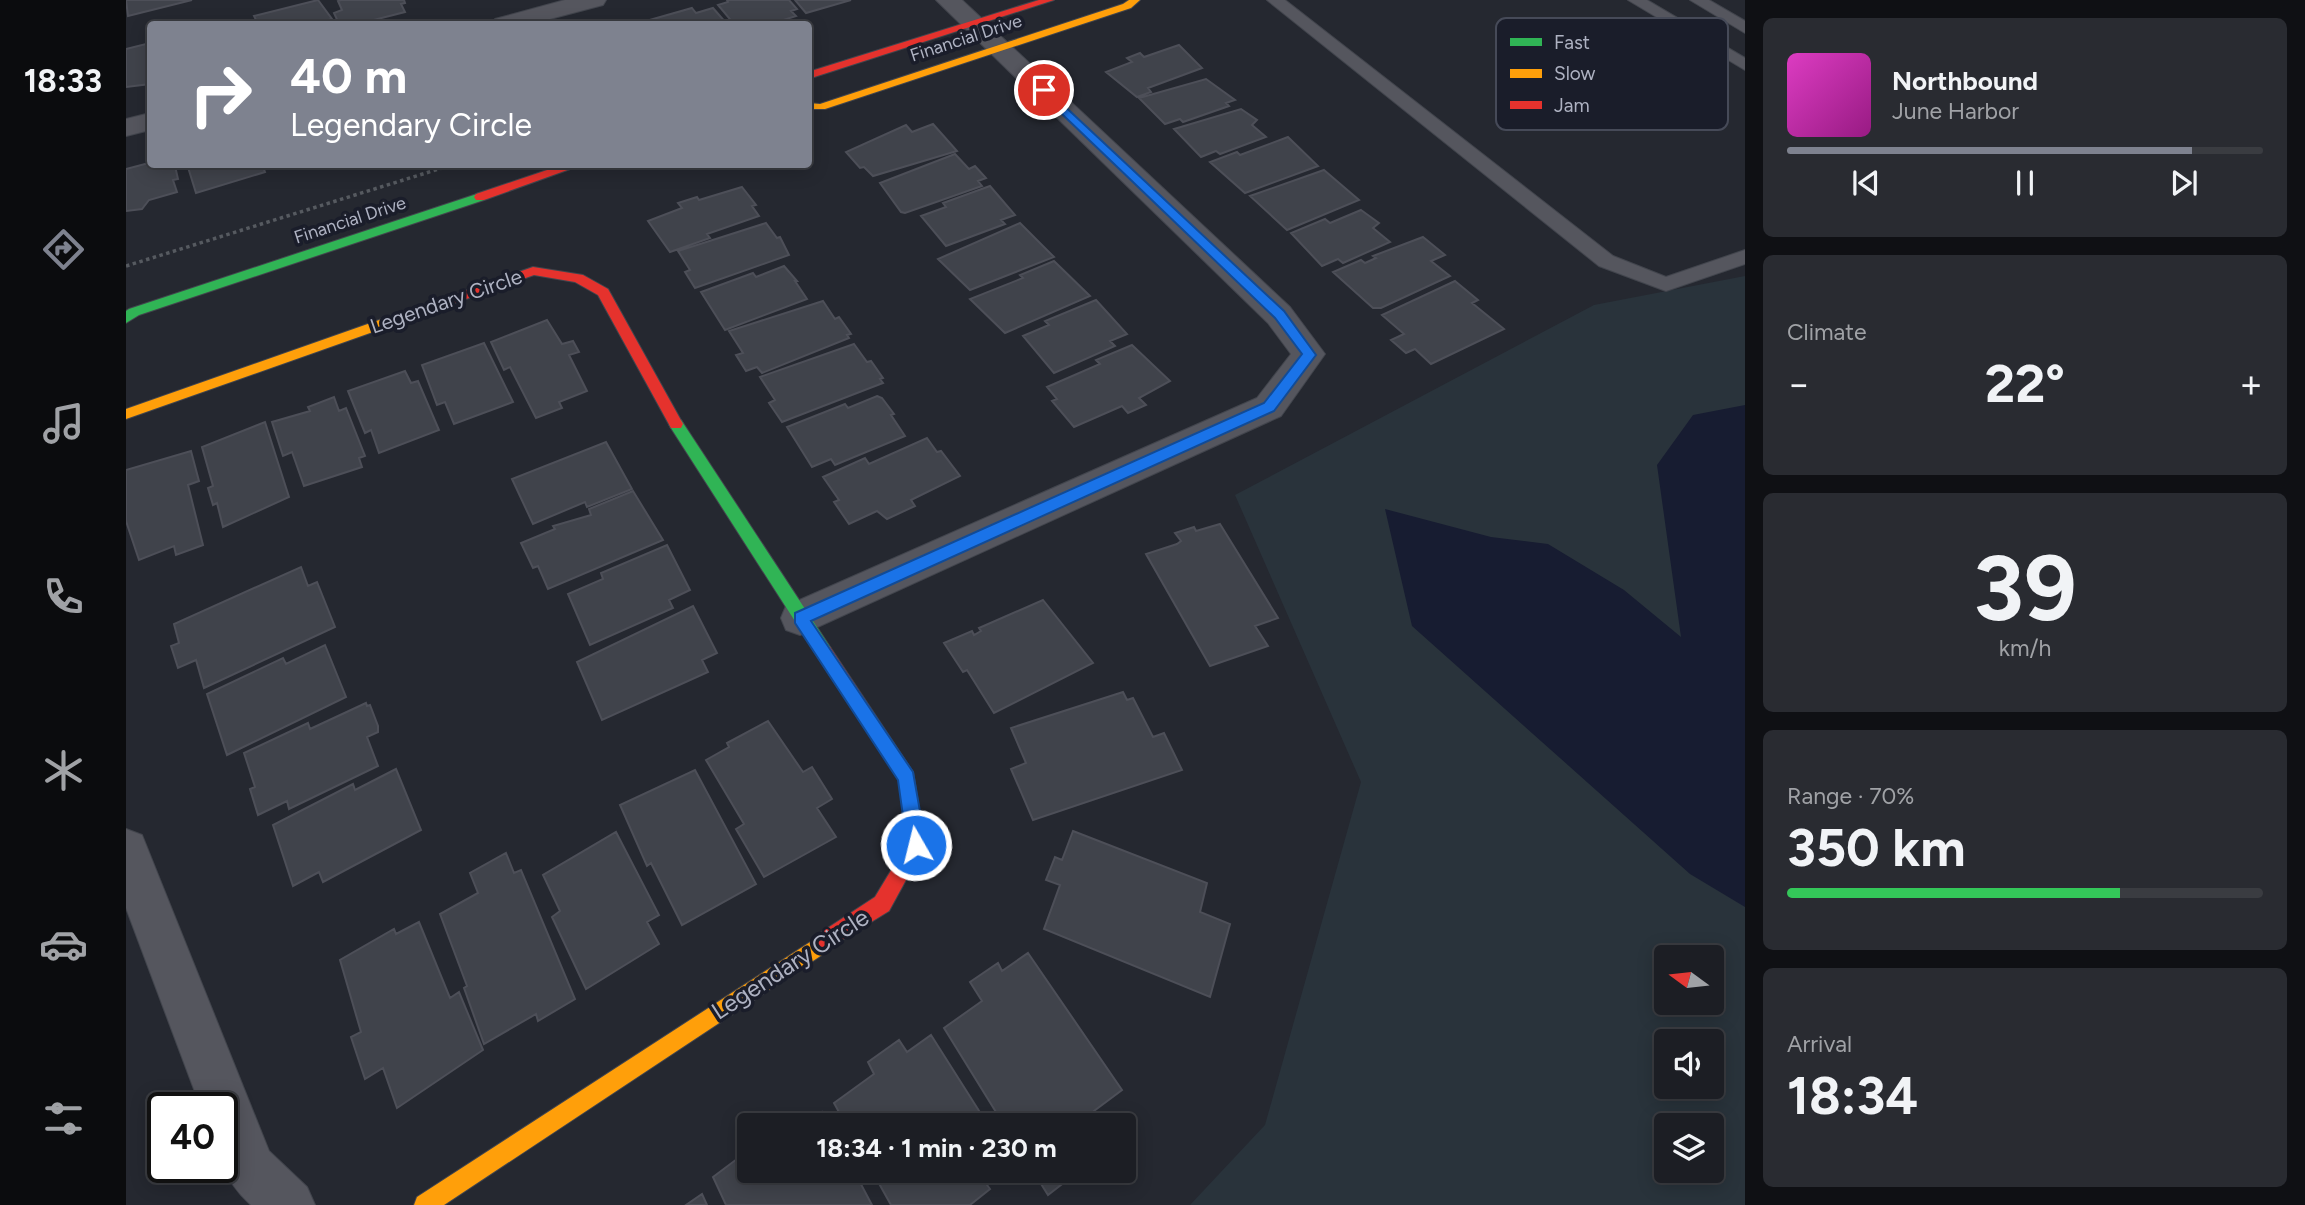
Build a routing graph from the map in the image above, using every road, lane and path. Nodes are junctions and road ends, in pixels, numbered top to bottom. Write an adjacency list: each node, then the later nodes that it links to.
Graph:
1 (594, 0): 9 (street)
2 (948, 0): 10 (street)
3 (1049, 0): 10 (street, Financial Drive)
4 (1135, 0): 12 (street, Financial Drive)
5 (1636, 0): 8 (lane)
6 (1698, 0): 11 (lane)
7 (1281, 1): 21 (lane)
8 (1666, 18)
9 (515, 21)
10 (972, 23): 12 (street); 15 (street, Financial Drive)
11 (1745, 28)
12 (998, 47): 16 (street, Financial Drive); 25 (street)
13 (1728, 55): 14 (lane)
14 (1745, 65)
15 (812, 75)
16 (812, 106)
17 (147, 122): 18 (street)
18 (126, 128)
19 (442, 168): 22 (path)
20 (566, 168): 23 (street, Financial Drive)
21 (1745, 257)
22 (126, 266)
23 (129, 314)
24 (126, 414): 25 (street, Legendary Circle)
25 (800, 618): 28 (street, Legendary Circle)
26 (126, 850): 27 (street)
27 (289, 1205)
28 (425, 1205)

